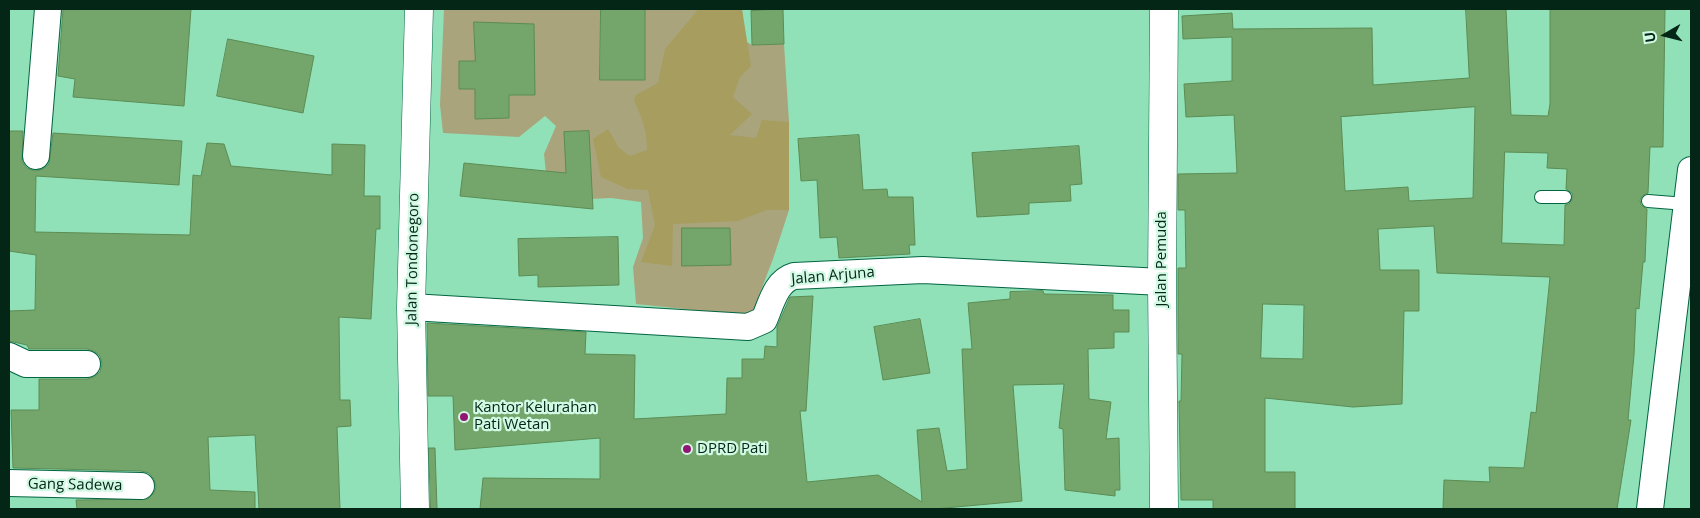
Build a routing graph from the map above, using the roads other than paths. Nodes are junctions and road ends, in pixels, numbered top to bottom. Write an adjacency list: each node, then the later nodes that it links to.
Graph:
1 (48, 9): 4 (street)
2 (417, 9): 11 (main road, Jalan Tondonegoro)
3 (1164, 9): 10 (main road, Jalan Pemuda)
4 (36, 156)
5 (1691, 170): 9 (street)
6 (1541, 197): 7 (lane)
7 (1566, 197)
8 (1648, 201): 9 (lane)
9 (1686, 204): 18 (street)
10 (1162, 282): 11 (street, Jalan Arjuna); 17 (main road, Jalan Pemuda)
11 (411, 308): 16 (main road, Jalan Tondonegoro)
12 (9, 356): 13 (street)
13 (87, 364)
14 (9, 484): 15 (street, Gang Sadewa)
15 (140, 486)
16 (415, 509)
17 (1164, 509)
18 (1650, 509)

